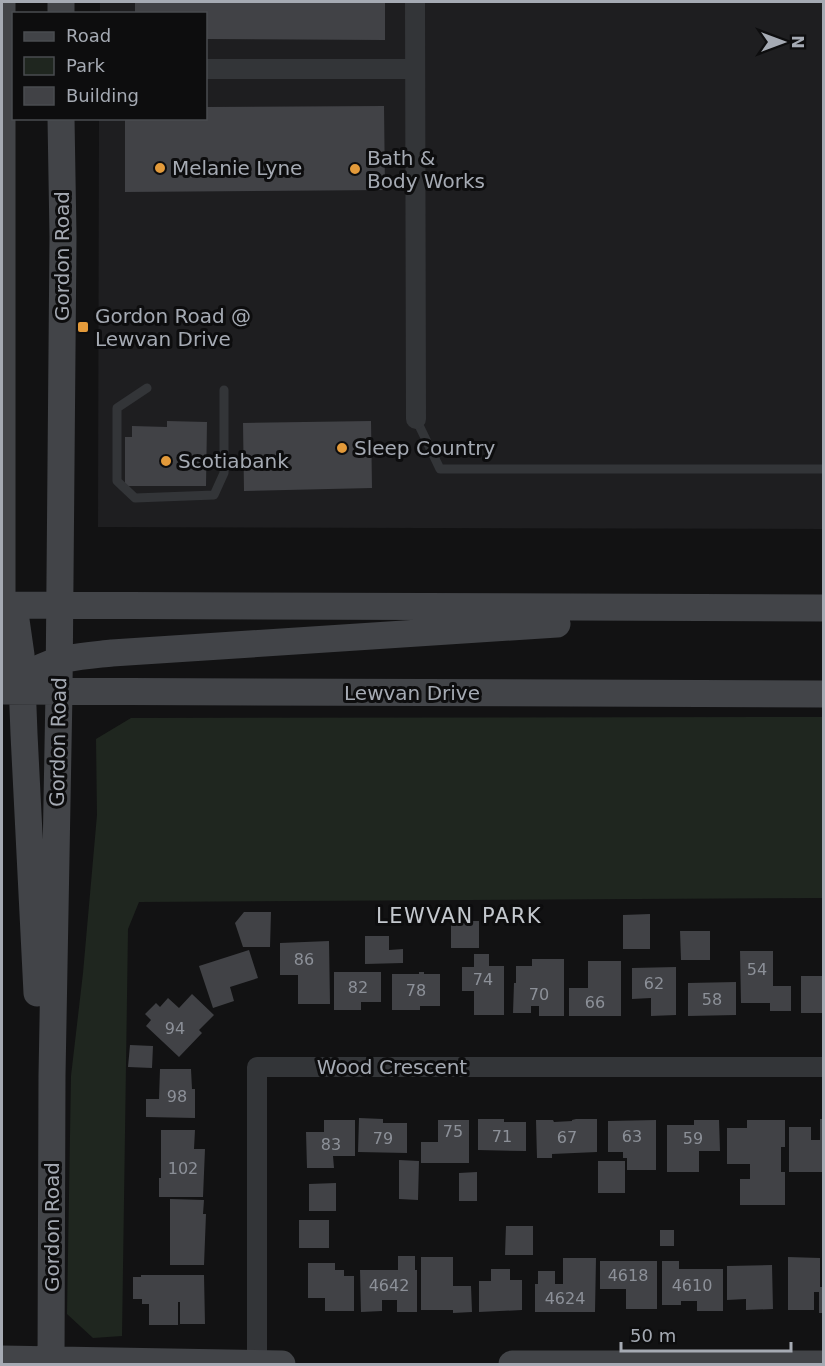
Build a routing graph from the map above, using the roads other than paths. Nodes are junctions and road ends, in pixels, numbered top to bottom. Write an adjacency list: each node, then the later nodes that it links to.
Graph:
1 (2, 2): 3 (main road)
2 (415, 2): 5 (street)
3 (2, 60): 11 (main road)
4 (207, 69): 5 (street)
5 (415, 69): 9 (street)
6 (61, 120): 12 (main road, Gordon Road)
7 (147, 388): 8 (lane)
8 (224, 390)
9 (416, 419): 10 (lane)
10 (824, 469)
11 (2, 605): 12 (main road); 14 (main road)
12 (59, 606): 13 (main road); 14 (main road); 15 (main road, Gordon Road)
13 (818, 608): 15 (main road)
14 (8, 640): 16 (main road)
15 (59, 661): 16 (main road); 17 (main road, Gordon Road)
16 (10, 685): 17 (main road, Lewvan Drive); 20 (main road)
17 (59, 692): 18 (main road, Lewvan Drive); 20 (main road, Gordon Road)
18 (824, 694)
19 (824, 1067): 23 (street, Wood Crescent)
20 (52, 1076): 22 (main road, Gordon Road)
21 (2, 1359): 22 (main road)
22 (51, 1362): 23 (main road)
23 (270, 1364)
24 (824, 1364): 25 (main road)
25 (512, 1365)

